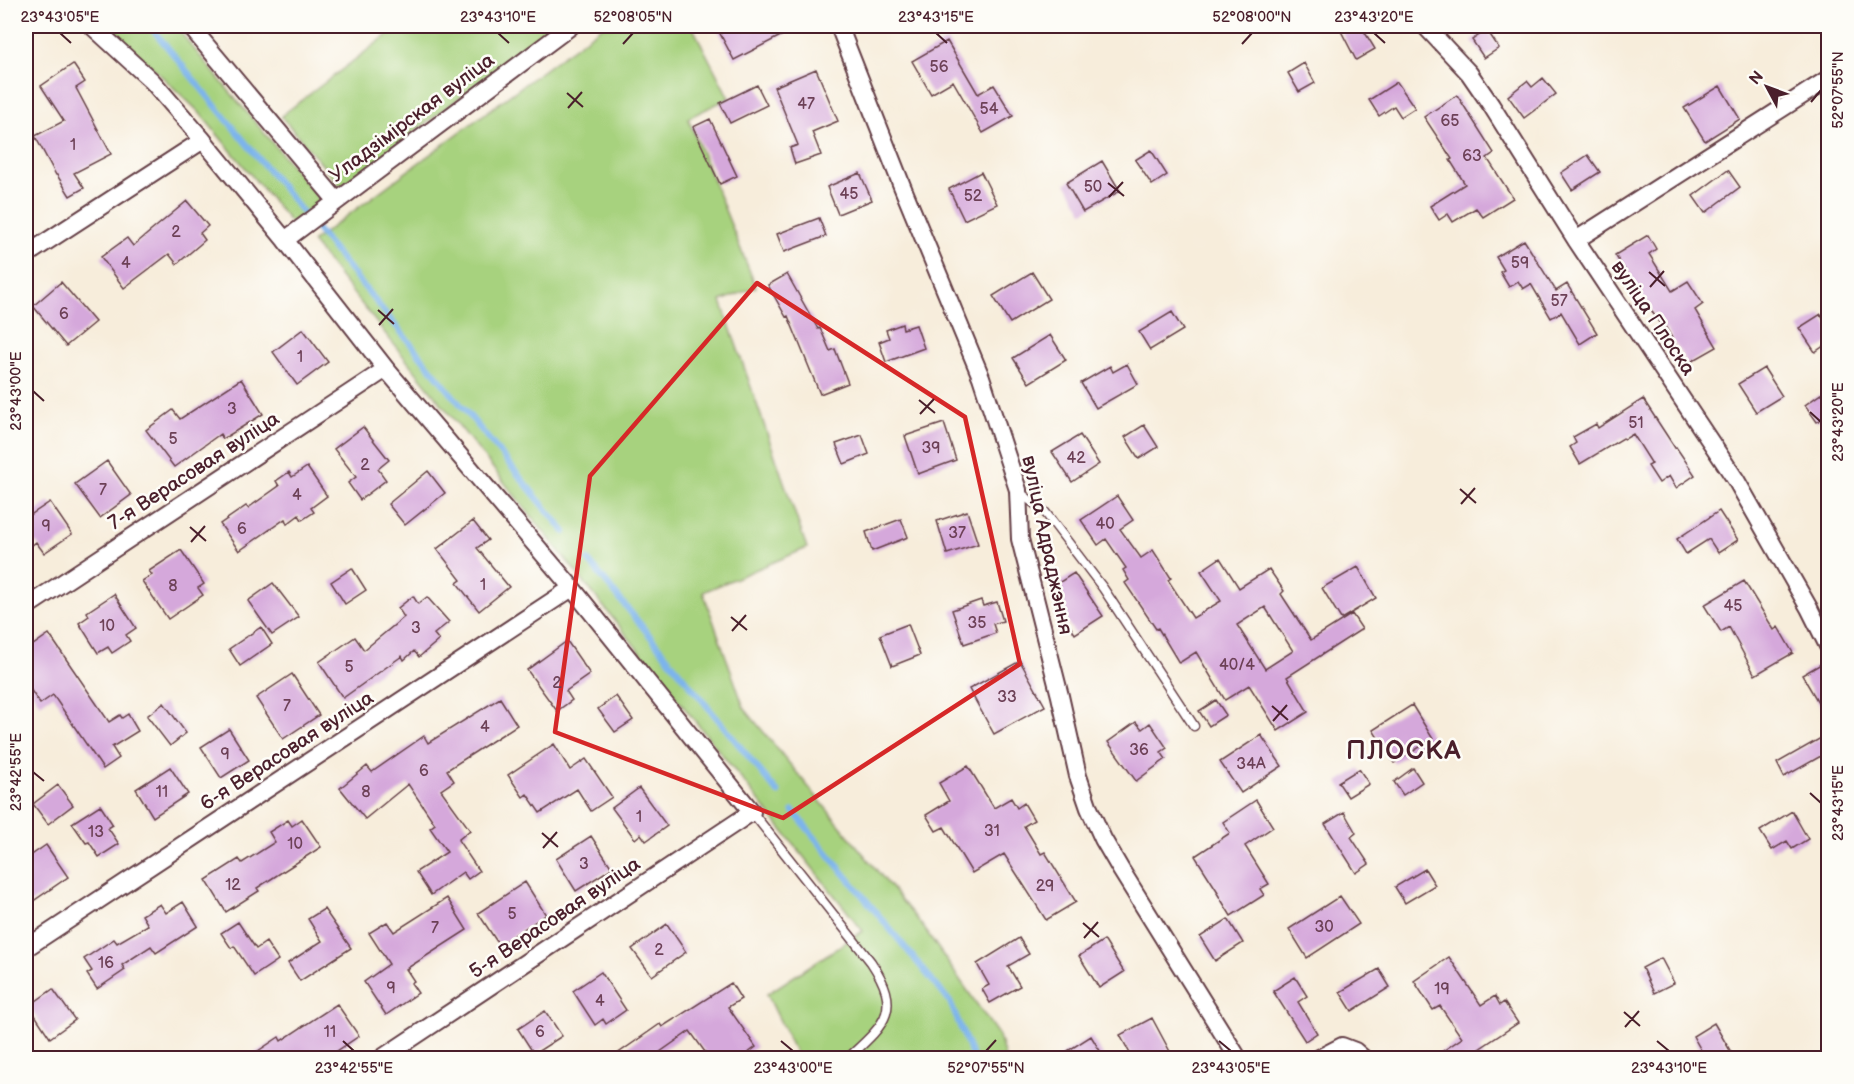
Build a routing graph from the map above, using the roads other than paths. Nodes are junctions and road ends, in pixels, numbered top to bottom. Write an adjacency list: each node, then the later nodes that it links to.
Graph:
1 (92, 26): 7 (street)
2 (190, 26): 8 (street)
3 (571, 26): 8 (street, Уладзімірская вуліца)
4 (839, 26): 13 (street, вуліца Адраджэння)
5 (1425, 26): 10 (street, вуліца Плоска)
6 (1828, 79): 10 (street)
7 (203, 140): 9 (street); 11 (street)
8 (331, 205): 9 (street, Уладзімірская вуліца)
9 (291, 235): 12 (street)
10 (1576, 240): 16 (street, вуліца Плоска)
11 (26, 255)
12 (386, 369): 14 (street); 15 (street, 7-я Верасовая вуліца)
13 (1018, 490): 17 (lane); 22 (street, вуліца Адраджэння)
14 (572, 588): 18 (street); 19 (street, 6-я Верасовая вуліца)
15 (26, 608)
16 (1828, 646)
17 (1194, 726)
18 (752, 812): 20 (street, 5-я Верасовая вуліца); 21 (lane)
19 (26, 948)
20 (382, 1059)
21 (848, 1059)
22 (1238, 1059)
23 (1319, 1059): 24 (street)
24 (1363, 1059)

